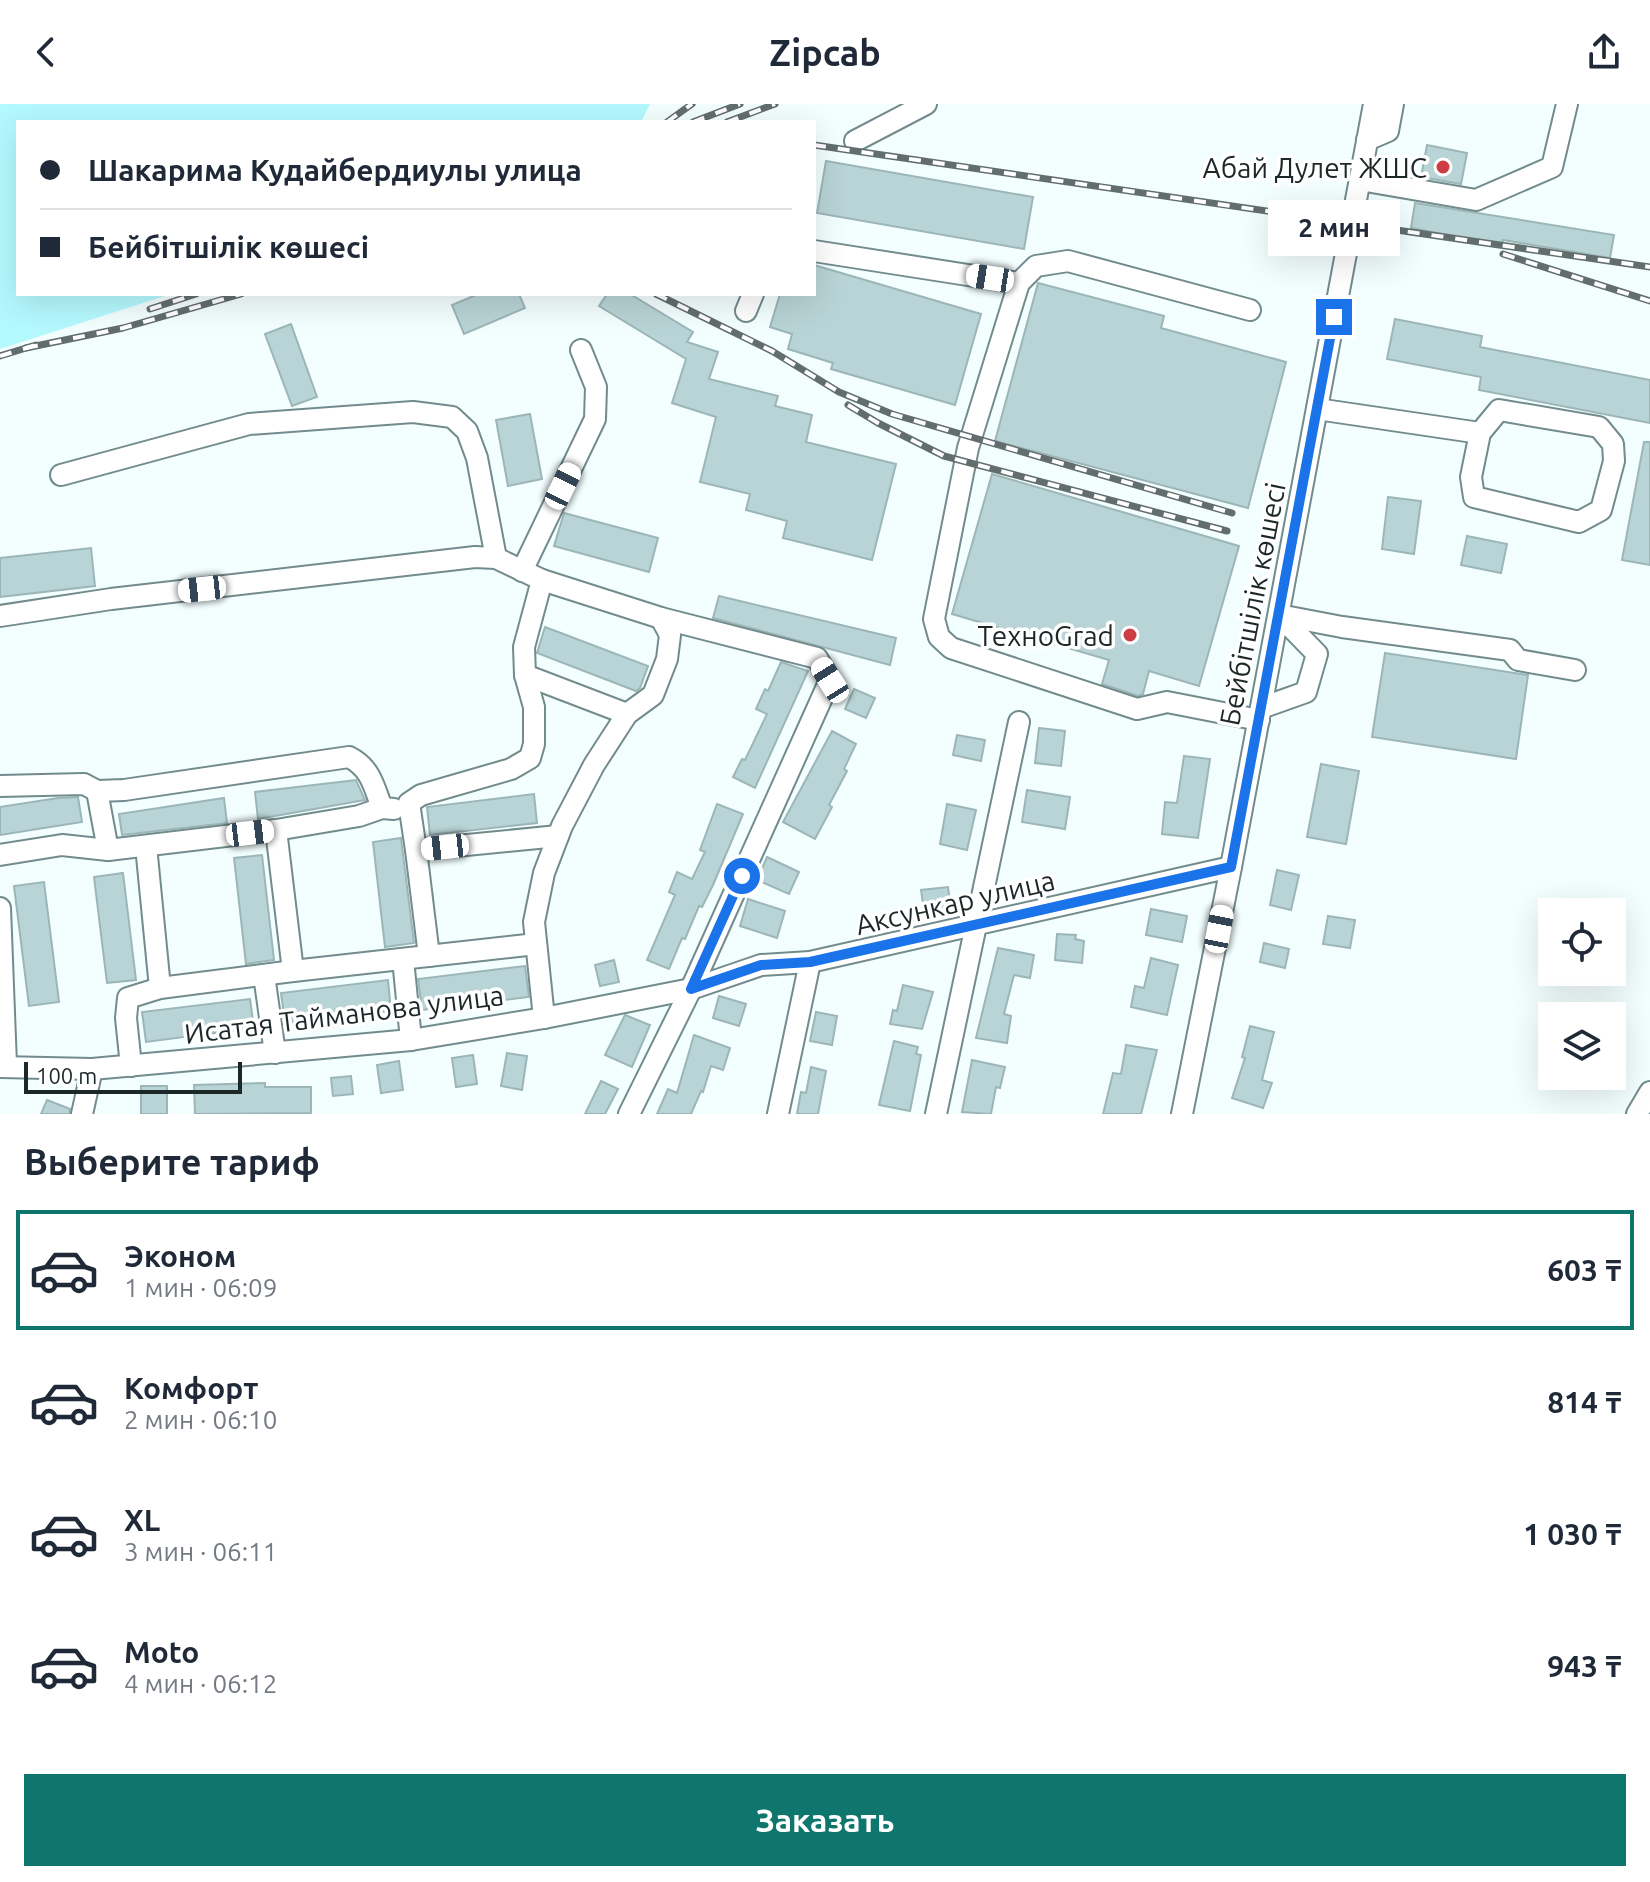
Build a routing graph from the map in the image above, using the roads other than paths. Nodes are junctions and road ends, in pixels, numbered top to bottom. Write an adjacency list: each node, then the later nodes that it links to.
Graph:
1 (926, 104): 4 (street)
2 (1567, 104): 5 (street)
3 (1376, 105): 5 (street, Бейбітшілік көшесі)
4 (855, 141)
5 (1360, 180): 10 (street, Бейбітшілік көшесі)
6 (816, 251): 7 (street)
7 (1019, 283): 8 (street); 22 (street)
8 (1250, 310)
9 (581, 350): 14 (street)
10 (1317, 409): 11 (street); 16 (street, Бейбітшілік көшесі)
11 (1480, 433): 11 (street)
12 (61, 475): 13 (street)
13 (496, 558): 14 (street); 17 (street)
14 (522, 571): 15 (street)
15 (542, 580): 18 (street); 20 (street)
16 (1279, 615): 19 (street); 22 (street, Бейбітшілік көшесі); 22 (street)
17 (0, 616)
18 (661, 618): 21 (street); 44 (street)
19 (1575, 670)
20 (525, 675): 21 (street); 27 (street)
21 (627, 714): 29 (street)
22 (1260, 714): 34 (street, Бейбітшілік көшесі)
23 (1019, 722): 36 (street)
24 (0, 786): 25 (street)
25 (97, 791): 26 (street); 31 (street)
26 (382, 808): 27 (street); 28 (street)
27 (410, 811): 32 (street)
28 (276, 830): 30 (street); 41 (street)
29 (558, 836): 32 (street); 37 (street)
30 (146, 846): 31 (street); 43 (street)
31 (108, 850): 33 (street)
32 (416, 850): 38 (street)
33 (0, 855)
34 (1231, 867): 36 (street, Аксункар улица); 56 (street, Бейбітшілік көшесі)
35 (0, 908): 48 (street)
36 (976, 926): 40 (street, Аксункар улица); 55 (street)
37 (536, 944): 38 (street); 45 (street)
38 (429, 956): 39 (street)
39 (403, 959): 41 (street); 46 (street)
40 (810, 962): 44 (street, Аксункар улица); 54 (street)
41 (293, 971): 42 (street)
42 (264, 975): 43 (street); 47 (street)
43 (160, 988): 49 (street)
44 (691, 989): 45 (street, Исатая Тайманова улица); 53 (street)
45 (544, 1018): 46 (street, Исатая Тайманова улица)
46 (411, 1040): 47 (street, Исатая Тайманова улица)
47 (275, 1053): 49 (street, Исатая Тайманова улица)
48 (3, 1066): 50 (street, Исатая Тайманова улица)
49 (131, 1066): 50 (street, Исатая Тайманова улица)
50 (92, 1069): 52 (street)
51 (1650, 1092): 57 (street)
52 (82, 1114)
53 (629, 1114)
54 (778, 1114)
55 (936, 1114)
56 (1182, 1114)
57 (1637, 1114)

